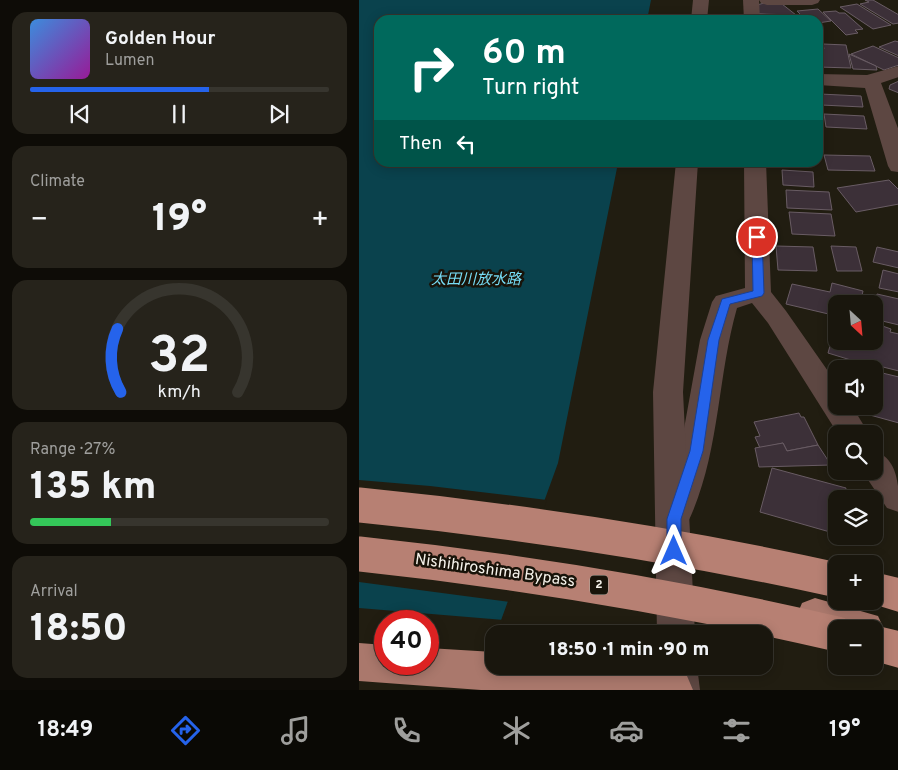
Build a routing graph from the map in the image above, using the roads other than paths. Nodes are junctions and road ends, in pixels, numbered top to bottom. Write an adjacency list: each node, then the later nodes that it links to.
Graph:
1 (701, 0): 5 (street)
2 (751, 0): 6 (street)
3 (767, 0): 4 (street)
4 (812, 0)
5 (700, 15)
6 (752, 15)
7 (898, 71): 9 (street)
8 (823, 80): 9 (street)
9 (869, 81): 10 (street)
10 (898, 166)
11 (687, 167): 18 (street)
12 (755, 167): 13 (street)
13 (759, 293): 14 (street); 18 (street)
14 (848, 425)
15 (883, 476): 16 (street)
16 (898, 498)
17 (359, 505): 21 (highway, bridge)
18 (674, 519): 22 (street)
19 (359, 544): 22 (highway, 2)
20 (359, 554): 27 (highway, Nishihiroshima Bypass / 2, bridge)
21 (828, 578)
22 (674, 584): 25 (highway, 2); 26 (street)
23 (883, 591): 24 (highway)
24 (898, 595)
25 (832, 620)
26 (676, 625)
27 (828, 632)
28 (883, 634): 29 (highway)
29 (898, 638)
30 (883, 646): 31 (highway)
31 (898, 650)
32 (359, 662): 33 (highway)
33 (374, 663)
34 (439, 668): 36 (highway)
35 (679, 675): 37 (street)
36 (673, 690)
37 (680, 690)

